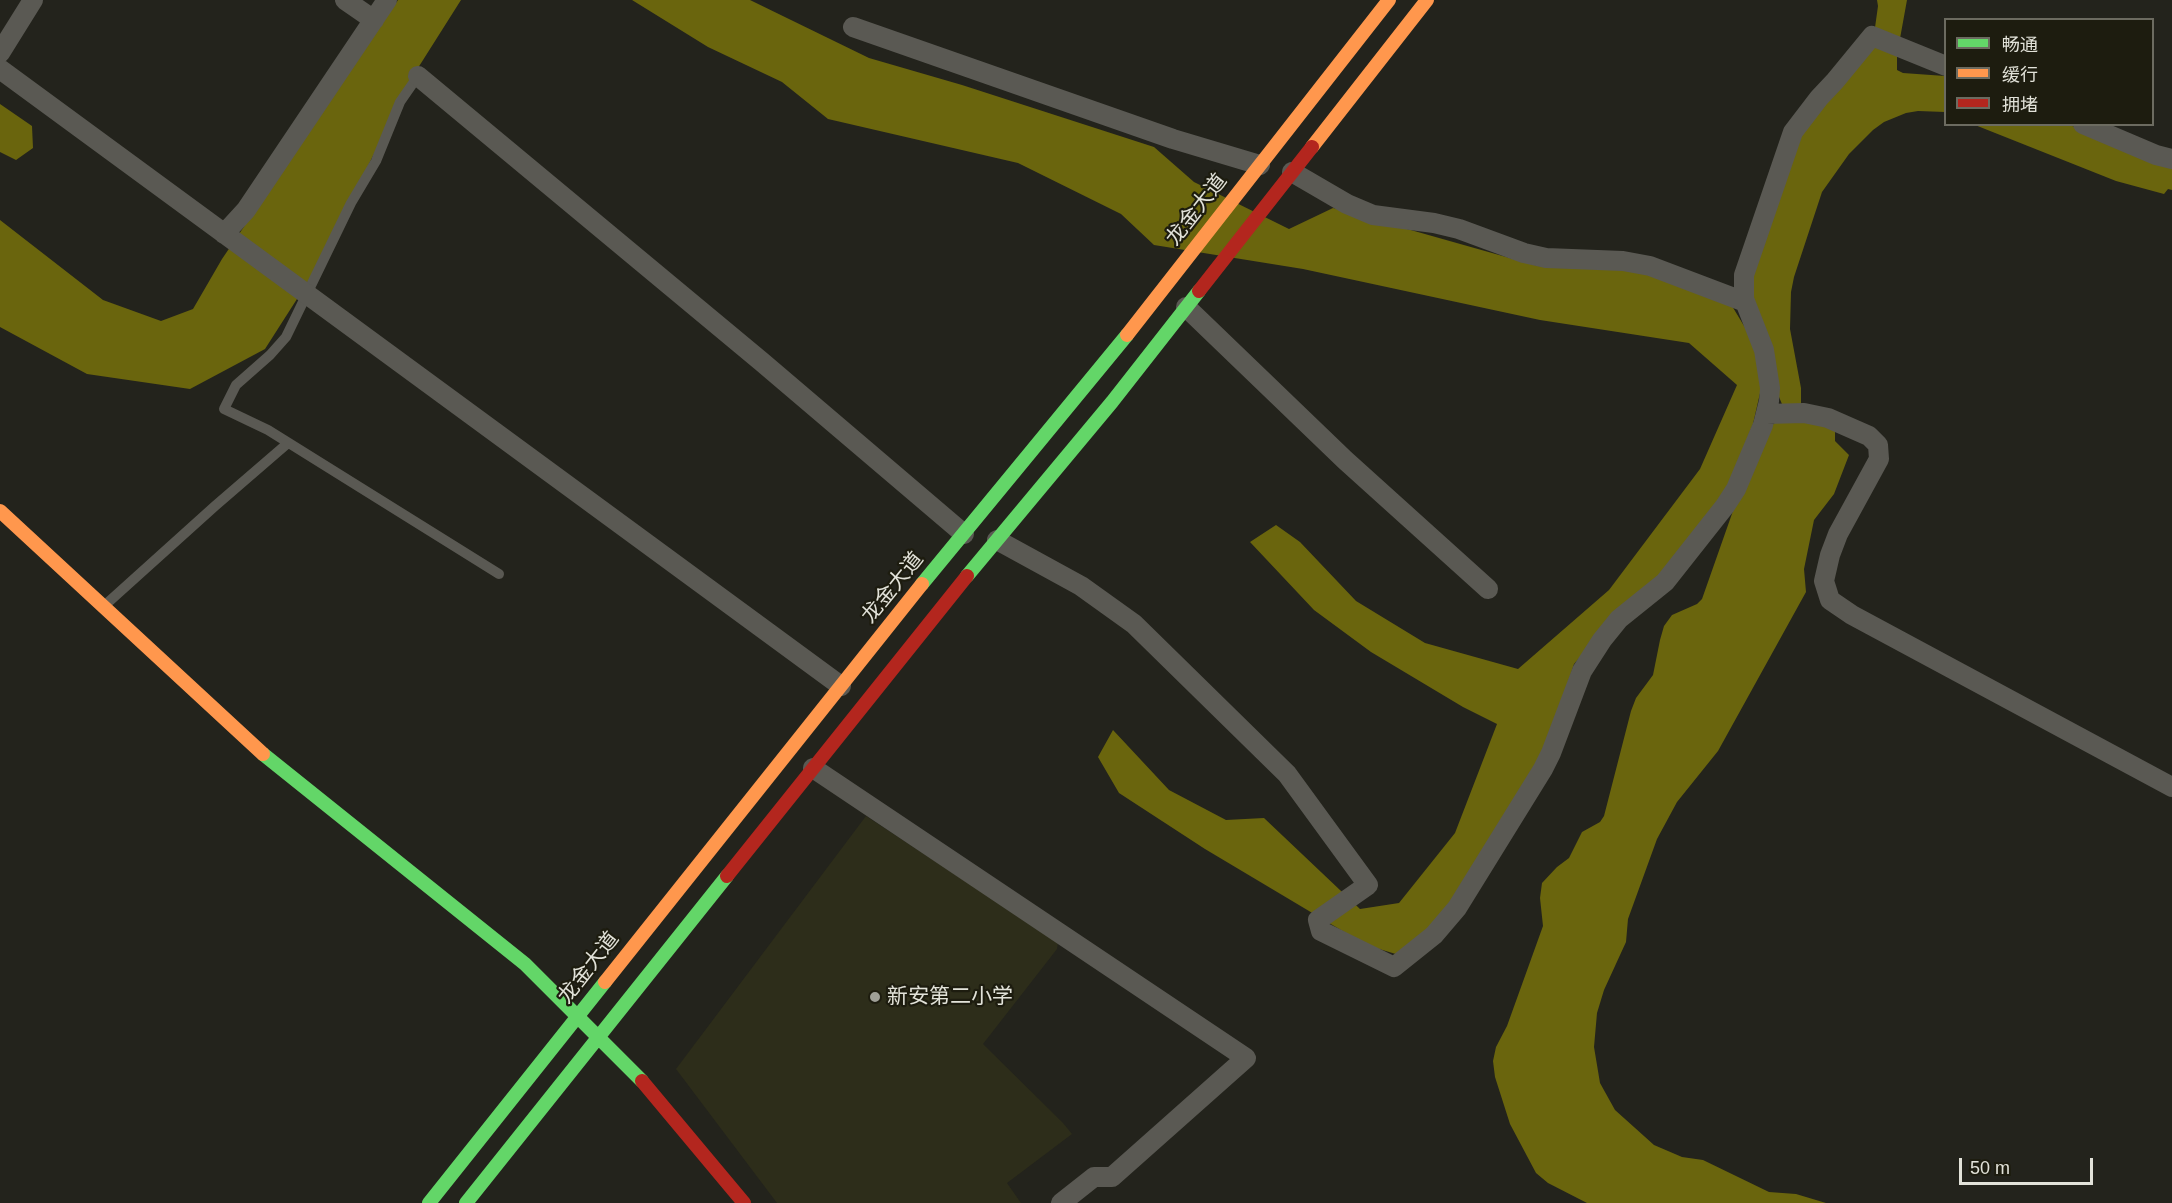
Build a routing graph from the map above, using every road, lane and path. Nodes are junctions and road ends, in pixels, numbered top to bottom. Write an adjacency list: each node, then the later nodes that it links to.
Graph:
1 (33, 0): 8 (street)
2 (345, 0): 6 (street)
3 (387, 0): 6 (street)
4 (1389, 0): 14 (main road, 龙金大道)
5 (1426, 0): 15 (main road)
6 (374, 20): 16 (street)
7 (853, 27): 14 (street)
8 (0, 53)
9 (1944, 65): 17 (street)
10 (0, 69): 16 (street)
11 (418, 76): 20 (lane); 22 (street)
12 (2088, 126): 13 (street)
13 (2172, 159)
14 (1260, 165): 22 (main road, 龙金大道)
15 (1292, 172): 17 (street); 18 (main road)
16 (229, 236): 27 (street)
17 (1745, 302): 19 (street)
18 (1186, 307): 23 (main road); 25 (street)
19 (1767, 414): 23 (street); 29 (street)
20 (288, 443): 24 (lane); 26 (lane)
21 (0, 511): 26 (main road)
22 (964, 534): 27 (main road, 龙金大道)
23 (997, 540): 28 (main road)
24 (499, 574)
25 (1488, 589)
26 (103, 607): 30 (main road)
27 (841, 686): 30 (main road, 龙金大道)
28 (813, 768): 31 (main road); 35 (street)
29 (2172, 787)
30 (578, 1014): 31 (main road); 32 (main road, 龙金大道)
31 (599, 1035): 33 (main road); 34 (main road)
32 (429, 1203)
33 (466, 1203)
34 (744, 1203)
35 (1061, 1203)

